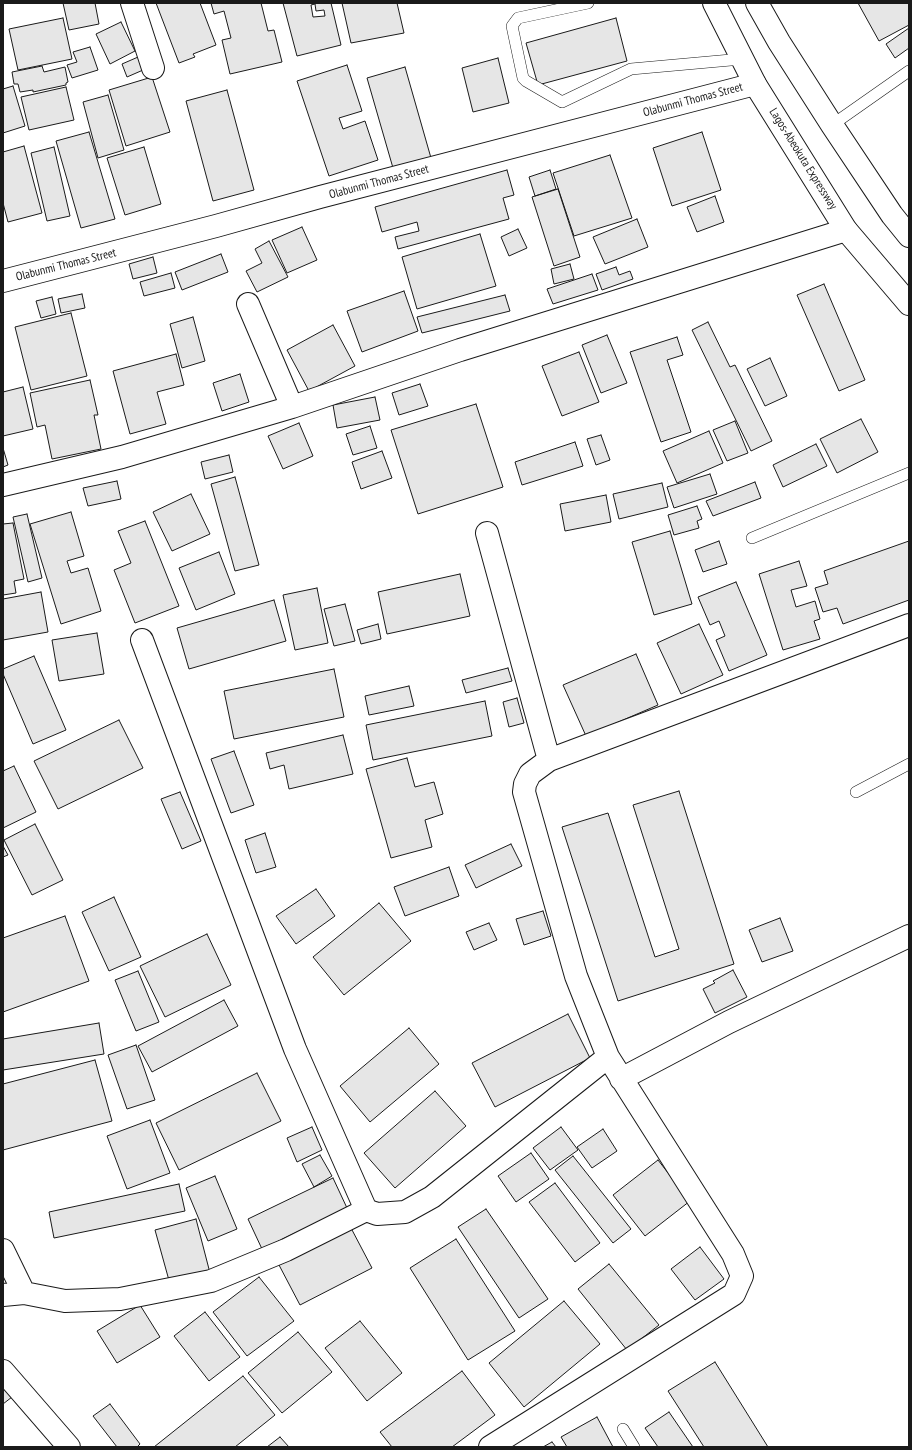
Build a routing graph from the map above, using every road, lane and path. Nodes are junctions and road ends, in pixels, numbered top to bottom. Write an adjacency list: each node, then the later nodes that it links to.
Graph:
1 (132, 3): 6 (main road)
2 (588, 3): 5 (lane)
3 (714, 3): 5 (main road, Lagos-Abeokuta Expressway)
4 (757, 3): 9 (main road)
5 (742, 59): 8 (main road, Lagos-Abeokuta Expressway)
6 (153, 68)
7 (909, 71): 9 (lane)
8 (756, 84): 10 (main road, Lagos-Abeokuta Expressway); 12 (main road, Olabunmi Thomas Street)
9 (832, 125): 11 (main road)
10 (846, 230): 14 (main road, Lagos-Abeokuta Expressway); 15 (main road)
11 (909, 236)
12 (3, 281)
13 (248, 304): 15 (main road)
14 (909, 304)
15 (292, 407): 17 (main road)
16 (909, 473): 19 (lane)
17 (3, 485)
18 (487, 533): 22 (main road)
19 (752, 538)
20 (909, 625): 22 (main road)
21 (142, 640): 28 (main road)
22 (548, 760): 26 (main road)
23 (909, 764): 24 (lane)
24 (856, 792)
25 (909, 936): 27 (main road)
26 (608, 1057): 27 (main road); 28 (main road)
27 (621, 1079): 34 (main road)
28 (366, 1210): 30 (main road)
29 (3, 1250): 30 (main road)
30 (13, 1294)
31 (3, 1371): 33 (main road)
32 (623, 1429): 35 (lane)
33 (69, 1447)
34 (490, 1447)
35 (634, 1447)

